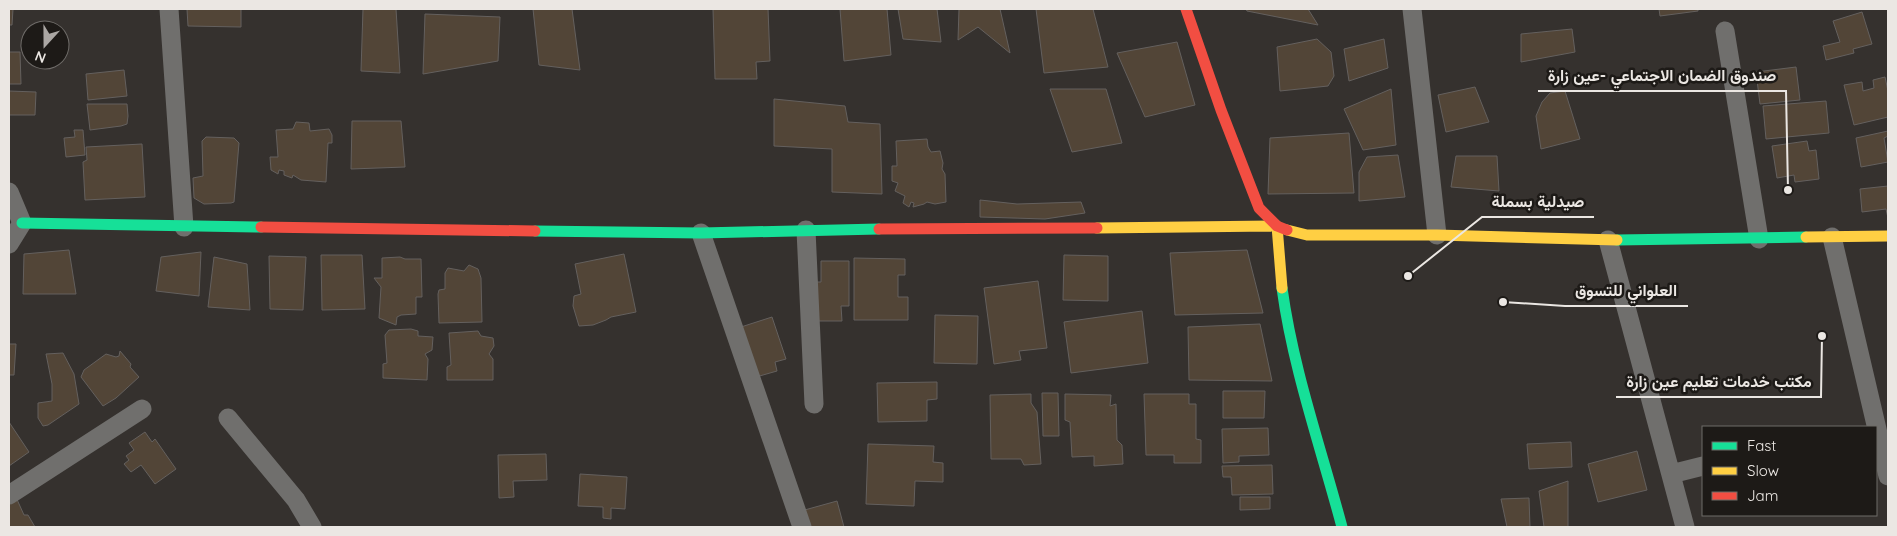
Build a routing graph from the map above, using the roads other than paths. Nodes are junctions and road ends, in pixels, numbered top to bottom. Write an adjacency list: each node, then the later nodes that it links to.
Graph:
1 (169, 9): 8 (street)
2 (1186, 9): 7 (street)
3 (1412, 9): 11 (street)
4 (1725, 31): 14 (street)
5 (9, 192): 6 (street)
6 (22, 223): 8 (street); 16 (street)
7 (1277, 226): 9 (street); 11 (street); 28 (street)
8 (184, 227): 10 (street)
9 (806, 230): 10 (street); 17 (street)
10 (700, 234): 27 (street)
11 (1437, 235): 15 (street)
12 (1888, 236): 13 (street)
13 (1832, 237): 14 (street); 20 (street)
14 (1759, 239): 15 (street)
15 (1608, 240): 23 (street)
16 (9, 244)
17 (814, 404)
18 (142, 409): 25 (street)
19 (228, 418): 26 (street)
20 (1874, 426)
21 (1877, 438): 24 (street)
22 (1702, 466): 23 (street)
23 (1671, 474): 29 (street)
24 (1888, 476)
25 (9, 494)
26 (312, 527)
27 (802, 527)
28 (1342, 527)
29 (1685, 527)

